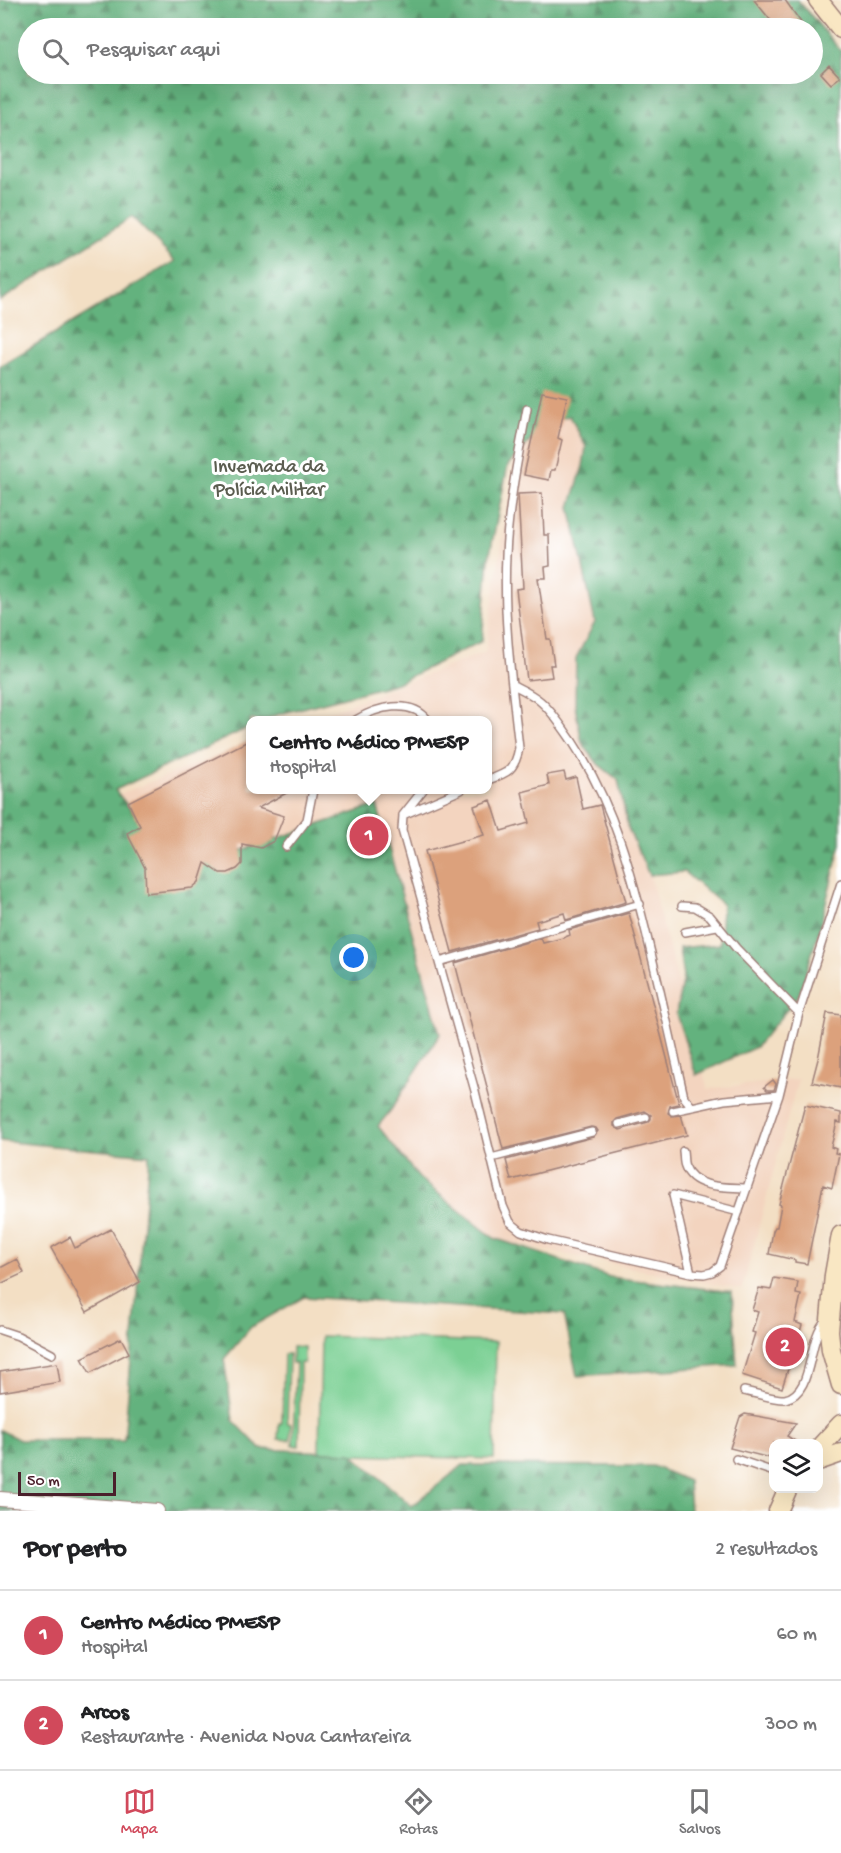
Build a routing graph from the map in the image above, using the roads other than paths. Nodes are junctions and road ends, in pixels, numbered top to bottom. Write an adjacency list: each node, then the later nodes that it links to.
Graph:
1 (818, 0): 2 (main road)
2 (841, 29)
3 (527, 409): 4 (lane)
4 (513, 685): 7 (lane); 14 (lane)
5 (363, 716): 6 (lane)
6 (424, 716)
7 (492, 778)
8 (312, 794): 12 (lane)
9 (419, 794): 11 (lane)
10 (450, 794): 11 (lane)
11 (403, 816): 18 (lane)
12 (286, 847)
13 (841, 883): 19 (lane)
14 (640, 904): 18 (lane); 21 (lane)
15 (682, 906): 16 (lane)
16 (717, 926): 17 (lane); 19 (lane)
17 (685, 932)
18 (439, 962): 27 (lane)
19 (799, 1013): 20 (lane)
20 (778, 1095): 21 (lane); 28 (lane)
21 (692, 1107): 22 (lane)
22 (673, 1111)
23 (646, 1117): 24 (lane)
24 (619, 1124)
25 (592, 1132): 27 (lane)
26 (683, 1151): 28 (lane)
27 (491, 1158): 31 (lane)
28 (747, 1188): 29 (lane)
29 (739, 1212): 31 (lane); 31 (lane)
30 (841, 1235): 32 (main road)
31 (690, 1273)
32 (831, 1309): 34 (main road); 36 (main road); 37 (lane)
33 (0, 1330): 35 (lane)
34 (841, 1334)
35 (52, 1354)
36 (841, 1385)
37 (744, 1391)
38 (841, 1424): 39 (main road)
39 (829, 1457)
40 (736, 1459): 41 (lane)
41 (769, 1470)
42 (786, 1493): 45 (main road)
43 (0, 1499): 44 (street)
44 (157, 1511)
45 (778, 1511)

